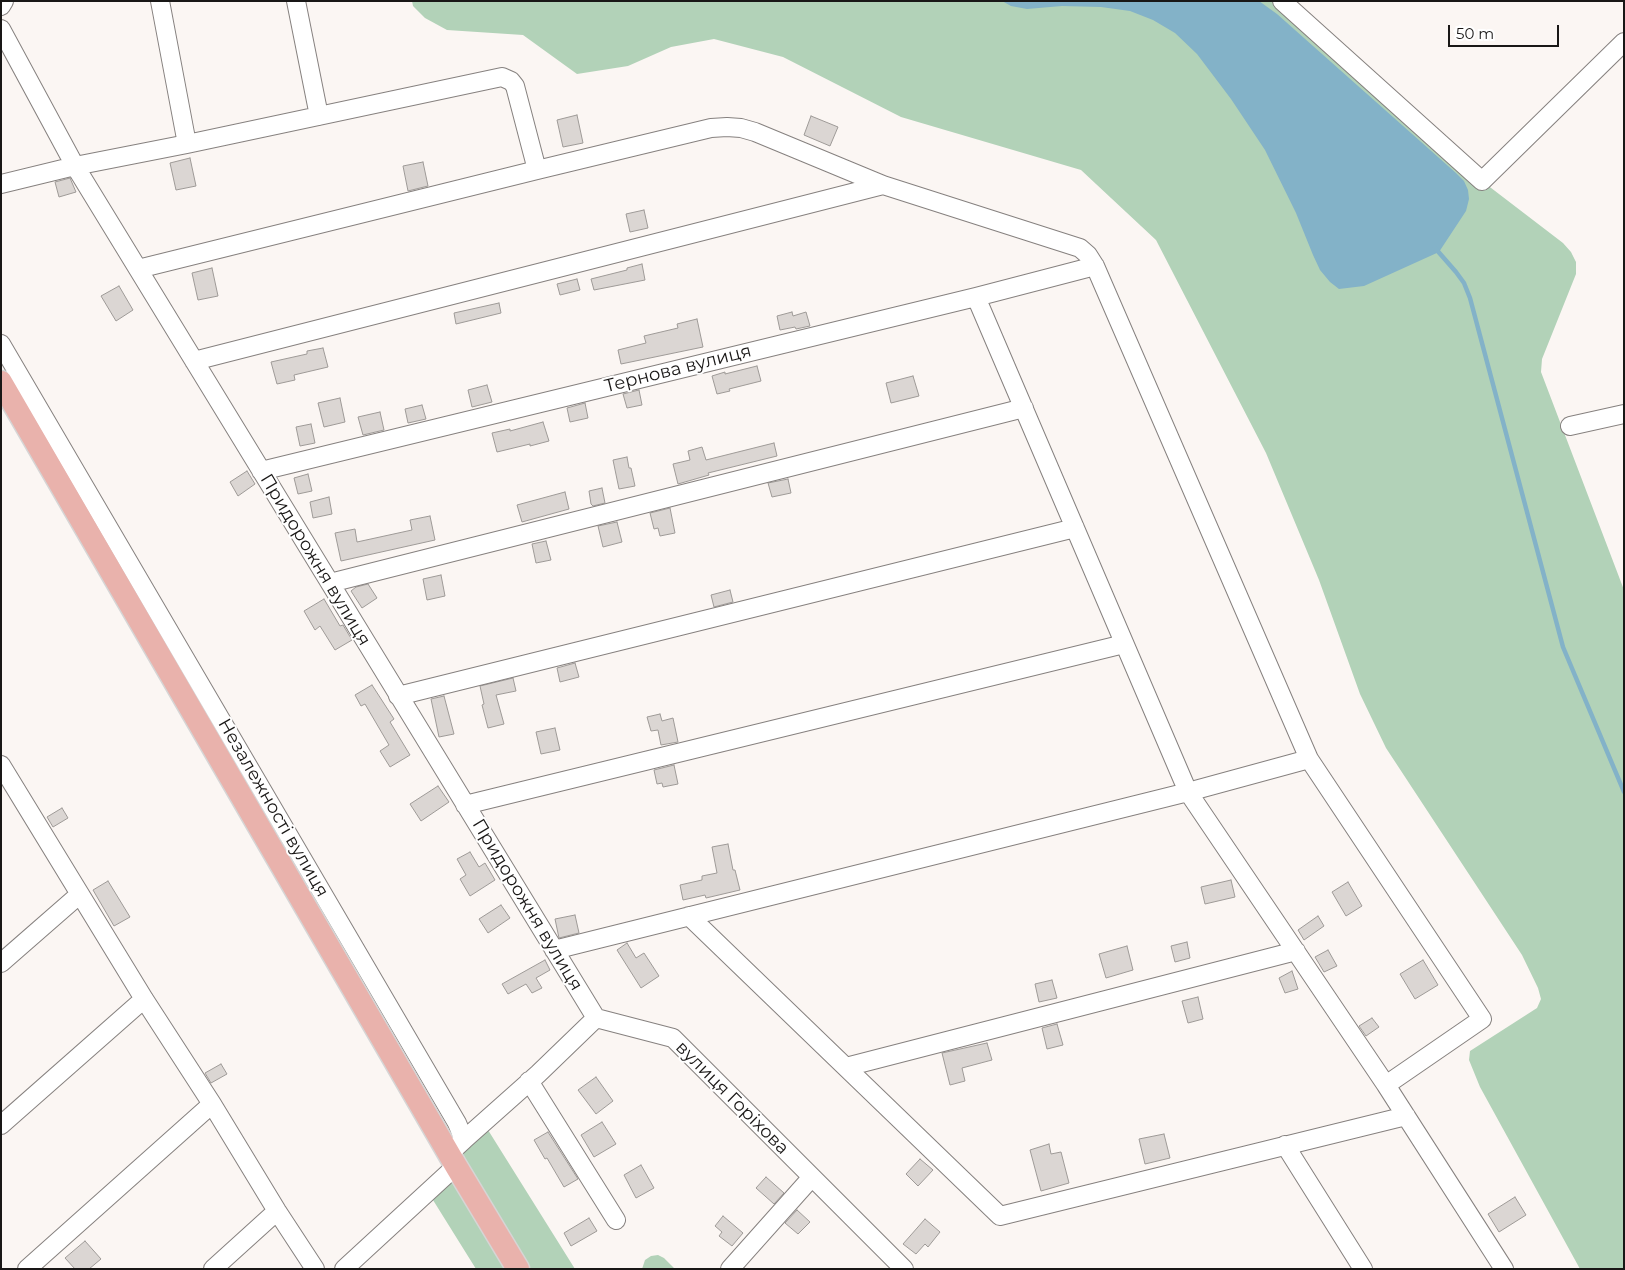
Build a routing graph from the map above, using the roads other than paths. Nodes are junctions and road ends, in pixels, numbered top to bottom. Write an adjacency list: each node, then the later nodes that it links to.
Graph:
1 (4, 1): 5 (street)
2 (160, 1): 9 (street)
3 (296, 1): 8 (street)
4 (1282, 1): 7 (street)
5 (1, 6)
6 (1, 29): 10 (street, Придорожня вулиця)
7 (1624, 42)
8 (319, 116): 9 (street); 11 (street)
9 (187, 144): 10 (street)
10 (75, 166): 12 (street); 15 (street, Придорожня вулиця)
11 (537, 170): 13 (street); 15 (street)
12 (1, 184)
13 (883, 185): 14 (street); 18 (street)
14 (1095, 266): 16 (street, Тернова вулиця); 28 (street)
15 (138, 269): 18 (street, Придорожня вулиця)
16 (976, 297): 20 (street); 23 (street, Тернова вулиця)
17 (1, 344): 47 (street, Незалежності вулиця)
18 (194, 361): 23 (street, Придорожня вулиця)
19 (1, 382): 47 (main road)
20 (1024, 408): 24 (street); 25 (street)
21 (1624, 414): 22 (street)
22 (1570, 426)
23 (261, 470): 25 (street, Придорожня вулиця)
24 (1075, 528): 26 (street); 27 (street)
25 (330, 584): 27 (street, Придорожня вулиця)
26 (1124, 644): 31 (street); 32 (street)
27 (398, 696): 32 (street, Придорожня вулиця)
28 (1309, 759): 31 (street); 42 (street)
29 (1, 765): 30 (street)
30 (7, 791): 33 (street)
31 (1188, 792): 34 (street); 36 (street)
32 (465, 805): 35 (street, Придорожня вулиця)
33 (80, 894): 37 (street); 38 (street)
34 (689, 916): 35 (street); 40 (street)
35 (554, 950): 39 (street, Придорожня вулиця)
36 (1296, 951): 40 (street); 42 (street)
37 (1, 963)
38 (144, 999): 43 (street); 45 (street)
39 (596, 1018): 41 (street); 48 (street, вулиця Горіхова)
40 (846, 1067): 46 (street)
41 (530, 1081): 47 (street); 50 (street)
42 (1386, 1085): 44 (street)
43 (212, 1104): 49 (street); 52 (street)
44 (1406, 1116): 46 (street); 59 (street)
45 (1, 1125)
46 (1285, 1146): 58 (street)
47 (457, 1153): 51 (street); 55 (street, Незалежності вулиця)
48 (812, 1177): 56 (street); 57 (street, вулиця Горіхова)
49 (277, 1210): 53 (street); 54 (street)
50 (616, 1220)
51 (355, 1265)
52 (28, 1269)
53 (213, 1269)
54 (315, 1269)
55 (518, 1269)
56 (730, 1269)
57 (904, 1269)
58 (1363, 1269)
59 (1504, 1269)

